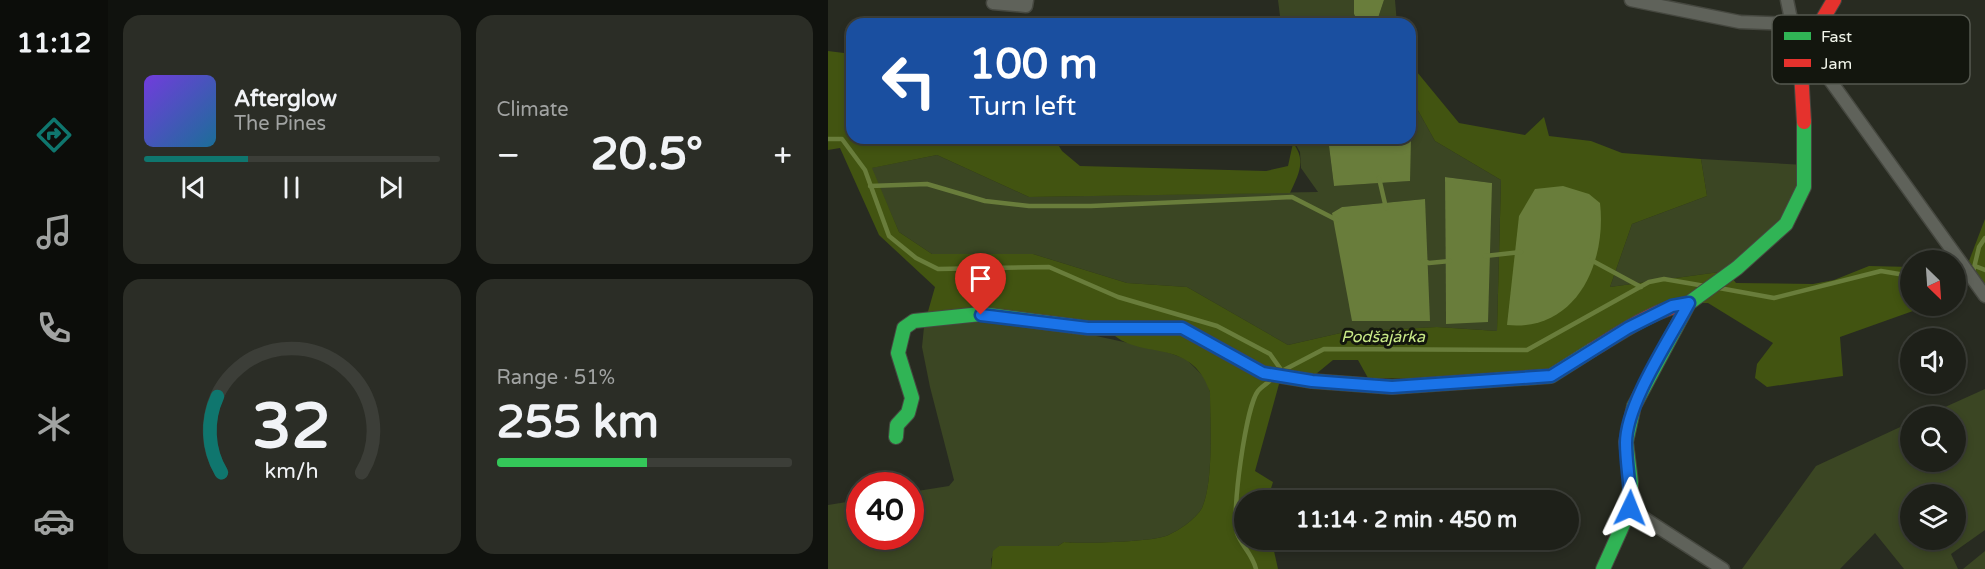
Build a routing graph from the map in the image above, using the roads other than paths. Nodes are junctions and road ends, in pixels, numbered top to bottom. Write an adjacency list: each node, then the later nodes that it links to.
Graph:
1 (1631, 0): 8 (street)
2 (1786, 0): 6 (street)
3 (1834, 0): 7 (street)
4 (993, 3): 5 (street)
5 (1026, 3)
6 (1790, 15)
7 (1828, 15)
8 (1772, 23)
9 (1802, 84): 12 (street)
10 (1833, 84): 11 (street)
11 (1982, 292)
12 (1689, 303): 13 (street); 14 (street)
13 (896, 437)
14 (1630, 508): 15 (street); 16 (street)
15 (1603, 569)
16 (1724, 569)

